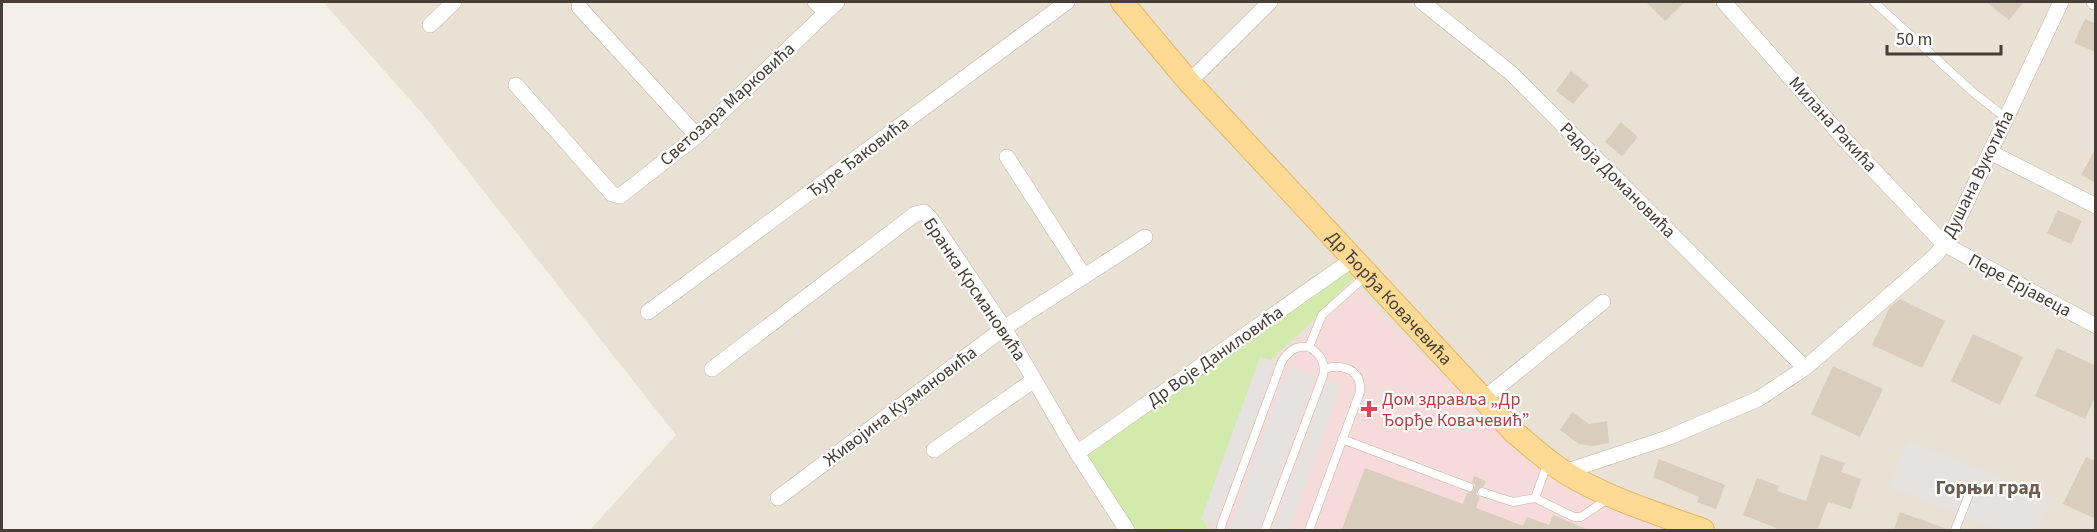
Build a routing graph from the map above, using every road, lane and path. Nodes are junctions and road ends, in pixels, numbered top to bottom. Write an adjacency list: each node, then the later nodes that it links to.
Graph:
1 (454, 2): 11 (street)
2 (1067, 2): 24 (street, Ђуре Ђаковића)
3 (1122, 2): 12 (main road, Др Ђорђа Ковачевића)
4 (1270, 2): 12 (street)
5 (1422, 2): 28 (street, Радоја Домановића)
6 (1725, 2): 20 (street, Милана Ракића)
7 (1874, 2): 14 (lane)
8 (2061, 2): 14 (street, Душана Вукотића)
9 (826, 5): 15 (street, Светозара Марковића)
10 (579, 7): 15 (street)
11 (430, 26)
12 (1189, 82): 21 (main road, Др Ђорђа Ковачевића)
13 (516, 85): 15 (street, Светозара Марковића)
14 (2006, 118): 16 (street, Душана Вукотића)
15 (697, 136)
16 (1990, 152): 18 (street); 20 (street, Душана Вукотића)
17 (1007, 157): 22 (street)
18 (2096, 206)
19 (1145, 237): 22 (street, Живојина Кузмановића)
20 (1944, 244): 25 (street, Пере Ерјавеца); 28 (street, Душана Вукотића)
21 (1360, 267): 27 (lane); 32 (main road, Др Ђорђа Ковачевића); 35 (street, Др Воје Даниловића)
22 (1084, 276): 26 (street, Живојина Кузмановића)
23 (1603, 302): 32 (street)
24 (648, 312)
25 (2096, 326)
26 (1004, 328): 29 (street, Бранка Крсмановића); 31 (street, Бранка Крсмановића); 41 (street, Живојина Кузмановића)
27 (1309, 347): 30 (lane); 44 (lane)
28 (1805, 368): 36 (street, Душана Вукотића)
29 (712, 369)
30 (1324, 369): 33 (lane); 45 (lane)
31 (1034, 380): 34 (street); 35 (street, Бранка Крсмановића)
32 (1482, 400): 36 (main road, Др Ђорђа Ковачевића)
33 (1342, 439): 37 (lane); 46 (lane)
34 (934, 450)
35 (1077, 453): 43 (street, Бранка Крсмановића)
36 (1556, 466): 40 (main road, Др Ђорђа Ковачевића); 42 (lane)
37 (1469, 488)
38 (1482, 492): 42 (lane)
39 (1970, 492): 48 (lane)
40 (1611, 497): 42 (lane); 47 (main road, Др Ђорђа Ковачевића)
41 (778, 498)
42 (1535, 498)
43 (1122, 529)
44 (1221, 531)
45 (1265, 531)
46 (1309, 531)
47 (1703, 531)
48 (1955, 531)

